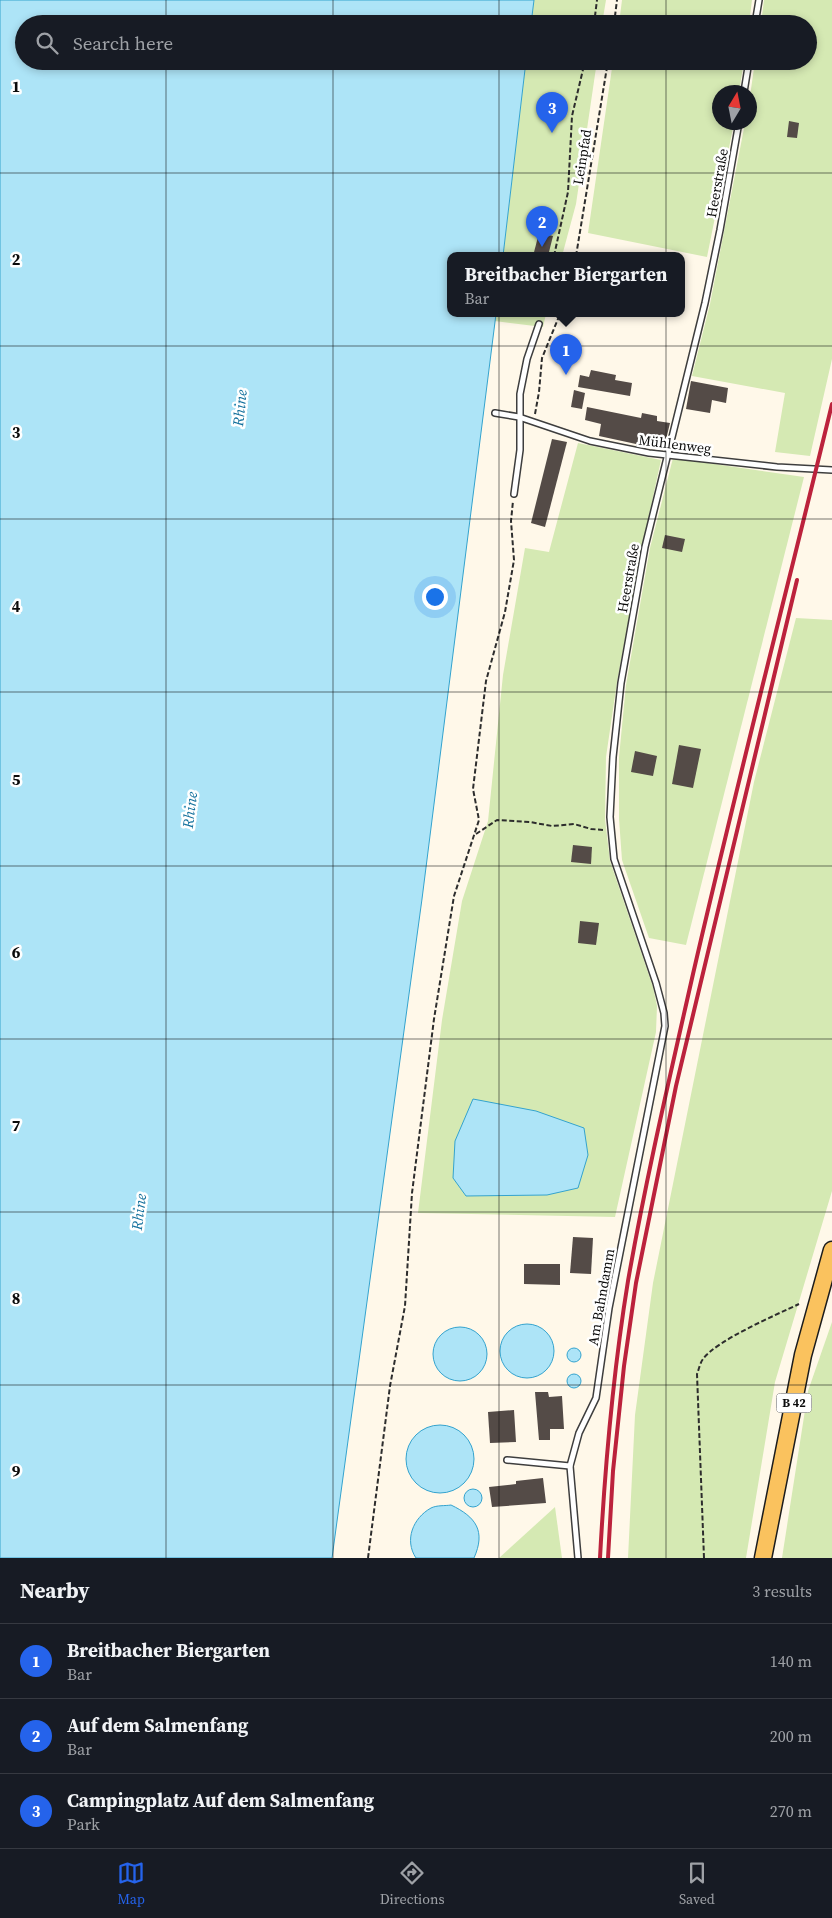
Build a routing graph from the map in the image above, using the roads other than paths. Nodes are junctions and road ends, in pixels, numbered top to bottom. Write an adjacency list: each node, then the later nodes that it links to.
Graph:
1 (759, 0): 2 (lane)
2 (756, 15)
3 (748, 70): 4 (lane)
4 (745, 85)
5 (738, 130): 9 (lane, Heerstraße)
6 (539, 324): 8 (lane)
7 (495, 413): 8 (lane, Mühlenweg)
8 (519, 417): 9 (lane, Mühlenweg); 11 (lane)
9 (668, 455): 10 (lane, Mühlenweg); 12 (lane, Heerstraße)
10 (832, 470)
11 (514, 494)
12 (663, 1038): 15 (lane, Am Bahndamm)
13 (832, 1250): 17 (main road, B 42)
14 (507, 1460): 15 (lane)
15 (570, 1466): 16 (lane, Am Bahndamm)
16 (578, 1558)
17 (763, 1558)

